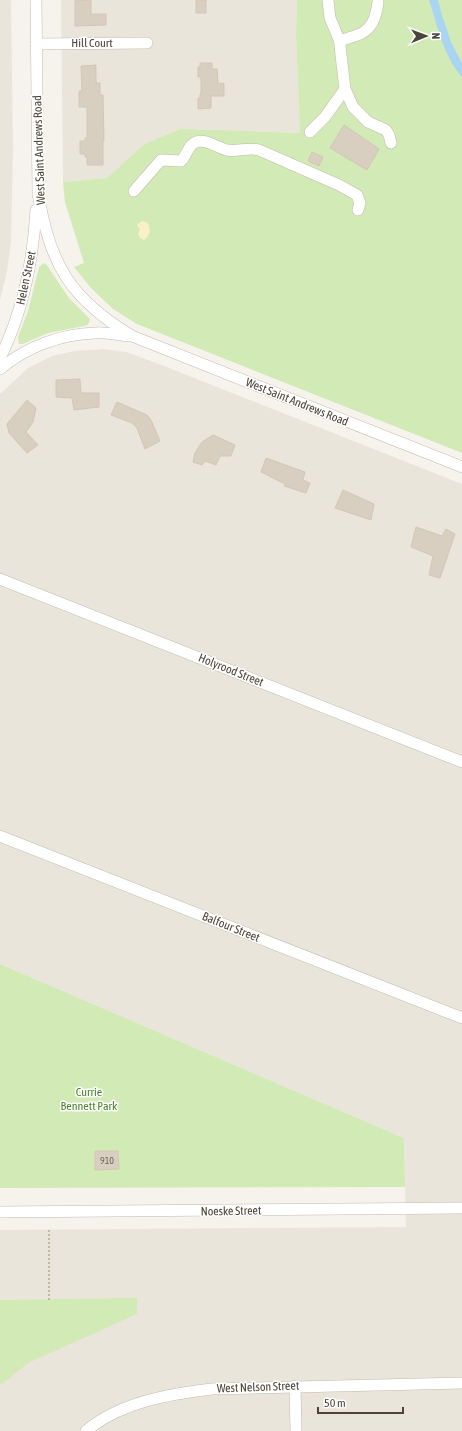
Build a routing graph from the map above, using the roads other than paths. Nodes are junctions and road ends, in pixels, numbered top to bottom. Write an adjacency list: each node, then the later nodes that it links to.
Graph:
1 (36, 0): 6 (street, West Saint Andrews Road)
2 (328, 0): 4 (street)
3 (378, 2): 4 (street)
4 (340, 42): 7 (street)
5 (148, 43): 6 (street, Hill Court)
6 (36, 44): 11 (street, West Saint Andrews Road)
7 (345, 89): 8 (street); 9 (street)
8 (310, 132)
9 (390, 143)
10 (134, 191): 12 (street)
11 (38, 194): 13 (street, West Saint Andrews Road); 14 (street, Helen Street)
12 (358, 210)
13 (132, 336): 15 (street, West Saint Andrews Road); 16 (street, West Saint Andrews Road)
14 (0, 358)
15 (0, 368)
16 (462, 467)
17 (0, 579): 18 (street, Holyrood Street)
18 (462, 762)
19 (0, 836): 20 (street, Balfour Street)
20 (462, 1018)
21 (462, 1208): 22 (street, Noeske Street)
22 (0, 1212)
23 (462, 1383): 24 (street, West Nelson Street)
24 (295, 1386): 25 (street, West Nelson Street); 26 (street)
25 (86, 1431)
26 (296, 1431)

